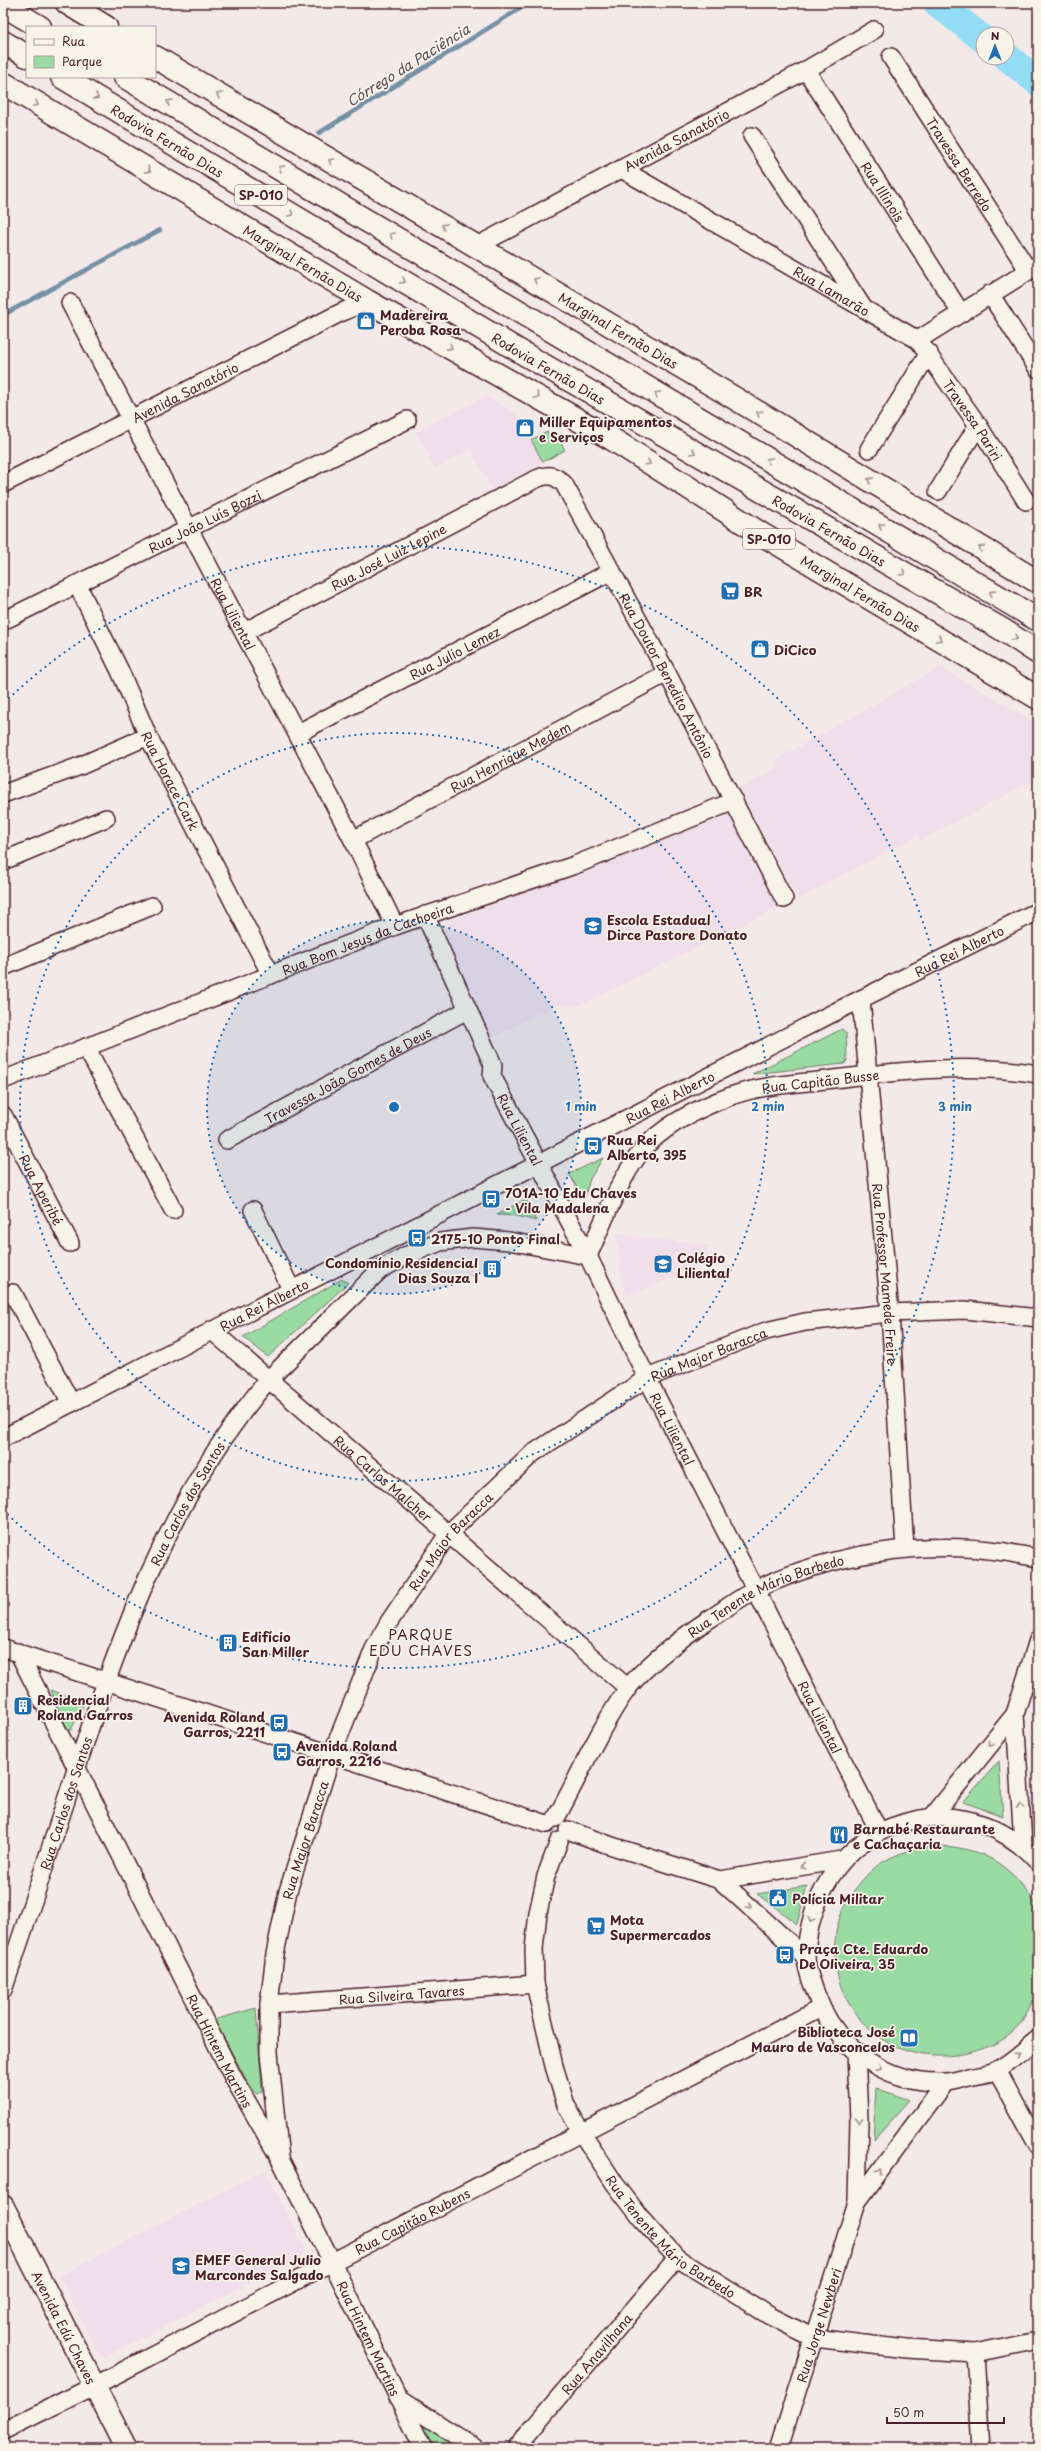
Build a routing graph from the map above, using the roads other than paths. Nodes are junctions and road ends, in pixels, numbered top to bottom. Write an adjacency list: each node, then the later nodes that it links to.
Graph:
1 (66, 3): 4 (highway)
2 (3, 5): 3 (highway)
3 (38, 26)
4 (104, 26)
5 (874, 30): 10 (street, Avenida Sanatório)
6 (3, 42): 7 (highway)
7 (26, 55)
8 (891, 57): 17 (street, Travessa Berredo)
9 (156, 58): 16 (highway, Marginal Fernão Dias, one-way to 9)
10 (806, 70): 15 (street, Avenida Sanatório); 22 (street, Rua Illinois)
11 (64, 78): 40 (highway, Rodovia Fernão Dias / SP-010, one-way to 40)
12 (127, 78): 37 (highway, SP-010, one-way to 12)
13 (3, 84): 19 (highway, Marginal Fernão Dias / SP-010, one-way to 19)
14 (752, 136): 21 (street)
15 (623, 170): 16 (street, Avenida Sanatório); 21 (street, Rua Lamarão)
16 (477, 246): 35 (highway, Marginal Fernão Dias, one-way to 16)
17 (1033, 267): 18 (street)
18 (990, 294): 22 (street); 24 (street)
19 (367, 301): 25 (street, Avenida Sanatório); 42 (highway, Marginal Fernão Dias / SP-010, one-way to 42)
20 (70, 303): 25 (street, Rua Liliental)
21 (865, 310): 23 (street, Rua Lamarão)
22 (961, 313): 23 (street)
23 (924, 347): 27 (street, Travessa Pariri); 28 (street)
24 (1038, 369)
25 (132, 420): 30 (street, Avenida Sanatório); 33 (street, Rua Liliental)
26 (406, 420): 33 (street, Rua João Luís Bozzi)
27 (978, 425): 31 (street); 32 (street, Travessa Pariri)
28 (869, 449)
29 (532, 481): 34 (street, Rua Doutor Benedito Antônio); 39 (street, Rua José Luiz Lepine)
30 (3, 484)
31 (938, 491)
32 (1026, 501)
33 (189, 528): 36 (street, Rua João Luís Bozzi); 39 (street, Rua Liliental)
34 (612, 571): 41 (street, Rua Doutor Benedito Antônio); 43 (street, Rua Julio Lemez)
35 (1038, 582)
36 (77, 584): 38 (street, Rua João Luís Bozzi); 44 (street, Rua Horace Cark)
37 (1038, 620)
38 (3, 621)
39 (244, 632): 43 (street, Rua Liliental)
40 (1038, 653)
41 (667, 673): 46 (street, Rua Doutor Benedito Antônio); 48 (street, Rua Henrique Medem)
42 (1038, 698)
43 (298, 733): 48 (street, Rua Liliental)
44 (148, 736): 45 (street); 56 (street, Rua Horace Cark)
45 (3, 794)
46 (734, 801): 50 (street, Rua Doutor Benedito Antônio); 53 (street, Rua Bom Jesus da Cachoeira)
47 (106, 818): 49 (street)
48 (354, 840): 54 (street, Rua Liliental)
49 (3, 861)
50 (784, 899)
51 (152, 906): 55 (street)
52 (1038, 911): 57 (street, Rua Rei Alberto)
53 (425, 916): 54 (street, Rua Bom Jesus da Cachoeira); 58 (street, Rua Liliental)
54 (395, 926): 56 (street, Rua Bom Jesus da Cachoeira)
55 (3, 967)
56 (271, 975): 59 (street, Rua Bom Jesus da Cachoeira)
57 (861, 999): 61 (street, Rua Professor Mamede Freire); 65 (street, Rua Rei Alberto)
58 (467, 1010): 64 (street, Travessa João Gomes de Deus); 65 (street, Rua Liliental)
59 (86, 1047): 62 (street, Rua Bom Jesus da Cachoeira); 66 (street)
60 (1038, 1074): 61 (street, Rua Capitão Busse)
61 (868, 1075): 69 (street, Rua Capitão Busse); 72 (street, Rua Professor Mamede Freire)
62 (3, 1080)
63 (3, 1115): 68 (street, Rua Aperibé)
64 (227, 1140)
65 (538, 1164): 69 (street, Rua Liliental); 70 (street, Rua Rei Alberto)
66 (173, 1210)
67 (253, 1210): 70 (street)
68 (70, 1244)
69 (588, 1256): 75 (street, Rua Liliental); 76 (street, Rua Carlos dos Santos)
70 (291, 1289): 74 (street, Rua Rei Alberto)
71 (13, 1293): 77 (street)
72 (890, 1313): 73 (street, Rua Major Baracca); 75 (street, Rua Major Baracca); 80 (street, Rua Professor Mamede Freire)
73 (1038, 1318)
74 (211, 1330): 76 (street, Rua Carlos Malcher); 77 (street, Rua Rei Alberto)
75 (647, 1378): 79 (street, Rua Major Baracca); 82 (street, Rua Liliental)
76 (269, 1380): 79 (street, Rua Carlos Malcher); 85 (street, Rua Carlos dos Santos)
77 (71, 1403): 78 (street, Rua Rei Alberto)
78 (3, 1438)
79 (448, 1534): 86 (street, Rua Carlos Malcher); 88 (street, Rua Major Baracca)
80 (906, 1549): 81 (street, Rua Tenente Mário Barbedo); 82 (street, Rua Tenente Mário Barbedo)
81 (1038, 1558)
82 (755, 1589): 86 (street, Rua Tenente Mário Barbedo); 92 (street, Rua Liliental)
83 (1038, 1640): 87 (street)
84 (10, 1650): 85 (street); 89 (street, Rua Hintem Martins)
85 (105, 1681): 88 (street); 89 (street, Rua Carlos dos Santos)
86 (628, 1688): 91 (street, Rua Tenente Mário Barbedo)
87 (1015, 1714): 90 (street, one-way to 90); 93 (street, one-way to 87)
88 (332, 1754): 91 (street); 100 (street, Rua Major Baracca)
89 (77, 1768): 99 (street, Rua Carlos dos Santos); 108 (street, Rua Hintem Martins)
90 (932, 1817): 92 (street); 93 (street)
91 (557, 1830): 96 (street); 98 (street, Rua Tenente Mário Barbedo)
92 (879, 1831): 94 (street)
93 (1023, 1845): 95 (street)
94 (841, 1860): 96 (street, one-way to 96); 97 (street, one-way to 97)
95 (1038, 1862)
96 (720, 1880): 97 (street, one-way to 97)
97 (806, 1958): 101 (street)
98 (535, 1984): 100 (street, Rua Silveira Tavares); 106 (street, Rua Tenente Mário Barbedo)
99 (3, 1990)
100 (269, 2004): 108 (street, Rua Major Baracca)
101 (821, 2008): 103 (street); 106 (street, Rua Capitão Rubens)
102 (1038, 2039): 104 (street, one-way to 102)
103 (856, 2053): 105 (street, one-way to 105); 109 (street, one-way to 109)
104 (997, 2070): 105 (street); 107 (street)
105 (945, 2082): 109 (street, one-way to 105)
106 (581, 2132): 111 (street, Rua Tenente Mário Barbedo); 112 (street, Rua Capitão Rubens)
107 (1038, 2146)
108 (280, 2159): 112 (street, Rua Hintem Martins)
109 (857, 2202): 113 (street, Rua Jorge Newberi)
110 (3, 2206): 116 (main road, Avenida Edú Chaves)
111 (677, 2258): 113 (street, Rua Tenente Mário Barbedo); 122 (street, Rua Anavilhana)
112 (332, 2262): 116 (street, Rua Capitão Rubens); 117 (street, Rua Hintem Martins)
113 (814, 2338): 115 (street, Rua Tenente Mário Barbedo); 123 (street, Rua Jorge Newberi)
114 (1038, 2340): 115 (street, Rua Tenente Mário Barbedo)
115 (975, 2354): 124 (street)
116 (94, 2386): 118 (street, Rua Capitão Rubens); 119 (main road, Avenida Edú Chaves)
117 (397, 2398): 120 (street, Rua Hintem Martins); 121 (street)
118 (3, 2431)
119 (126, 2448)
120 (423, 2448)
121 (475, 2448)
122 (516, 2448)
123 (779, 2448)
124 (981, 2448)

